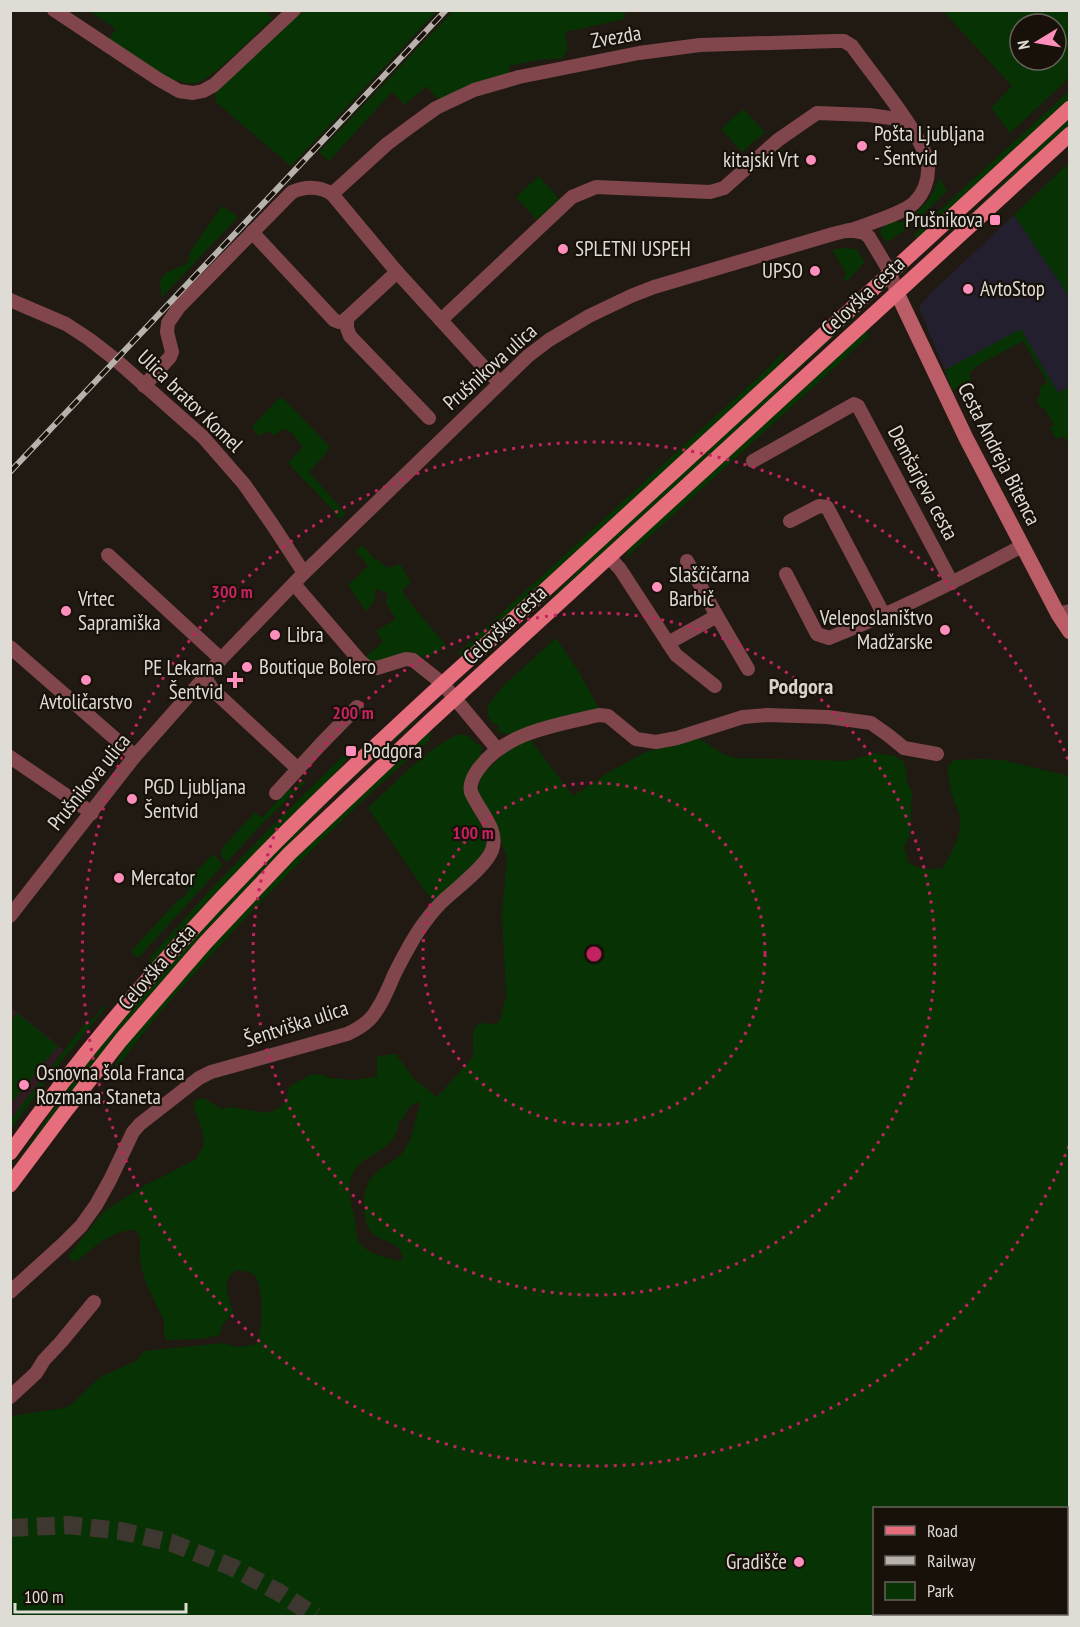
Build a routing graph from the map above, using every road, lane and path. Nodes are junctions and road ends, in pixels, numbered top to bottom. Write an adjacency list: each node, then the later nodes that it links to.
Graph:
1 (54, 10): 2 (street)
2 (294, 10)
3 (1070, 108): 10 (main road, Celovška cesta)
4 (905, 120): 6 (street, Zvezda); 7 (street, Zvezda); 14 (street)
5 (1070, 134): 11 (main road, Celovška cesta)
6 (332, 194): 8 (street); 9 (street)
7 (849, 230): 10 (street); 15 (street, Prušnikova ulica)
8 (252, 232): 13 (street); 16 (street)
9 (397, 272): 13 (street); 14 (street)
10 (890, 272): 11 (street); 36 (main road, Celovška cesta)
11 (897, 293): 20 (street, Cesta Andreja Bitenca); 22 (main road, Celovška cesta)
12 (10, 300): 16 (street, Ulica bratov Komel)
13 (347, 318): 17 (street)
14 (441, 320): 15 (street)
15 (501, 382): 25 (street, Prušnikova ulica)
16 (144, 386): 25 (street, Ulica bratov Komel)
17 (429, 418)
18 (753, 461): 26 (street, Demšarjeva cesta)
19 (790, 521): 28 (street)
20 (1022, 546): 26 (street); 27 (street, Cesta Andreja Bitenca)
21 (108, 555): 33 (street)
22 (609, 557): 31 (street); 38 (main road, Celovška cesta)
23 (687, 561): 29 (street)
24 (786, 574): 28 (street)
25 (299, 578): 33 (street, Prušnikova ulica); 36 (street, Ulica bratov Komel)
26 (952, 583): 28 (street)
27 (1064, 612): 30 (street, Cesta Andreja Bitenca)
28 (884, 615)
29 (717, 616): 31 (street); 34 (street)
30 (1070, 632)
31 (668, 643): 37 (street)
32 (10, 647): 42 (street)
33 (221, 659): 35 (street, Prušnikova ulica)
34 (748, 669)
35 (205, 678): 42 (street, Prušnikova ulica); 44 (street)
36 (442, 683): 38 (street); 48 (main road, Celovška cesta)
37 (715, 686)
38 (455, 699): 40 (street); 49 (main road, Celovška cesta)
39 (357, 707): 44 (street)
40 (497, 749): 41 (street); 50 (street, Šentviška ulica)
41 (937, 754)
42 (135, 756): 46 (street, Prušnikova ulica)
43 (10, 757): 46 (street)
44 (298, 769): 45 (street)
45 (276, 793)
46 (92, 813): 47 (street, Prušnikova ulica)
47 (10, 916)
48 (10, 1153)
49 (10, 1185)
50 (10, 1292)
51 (94, 1302): 52 (street)
52 (10, 1397)

